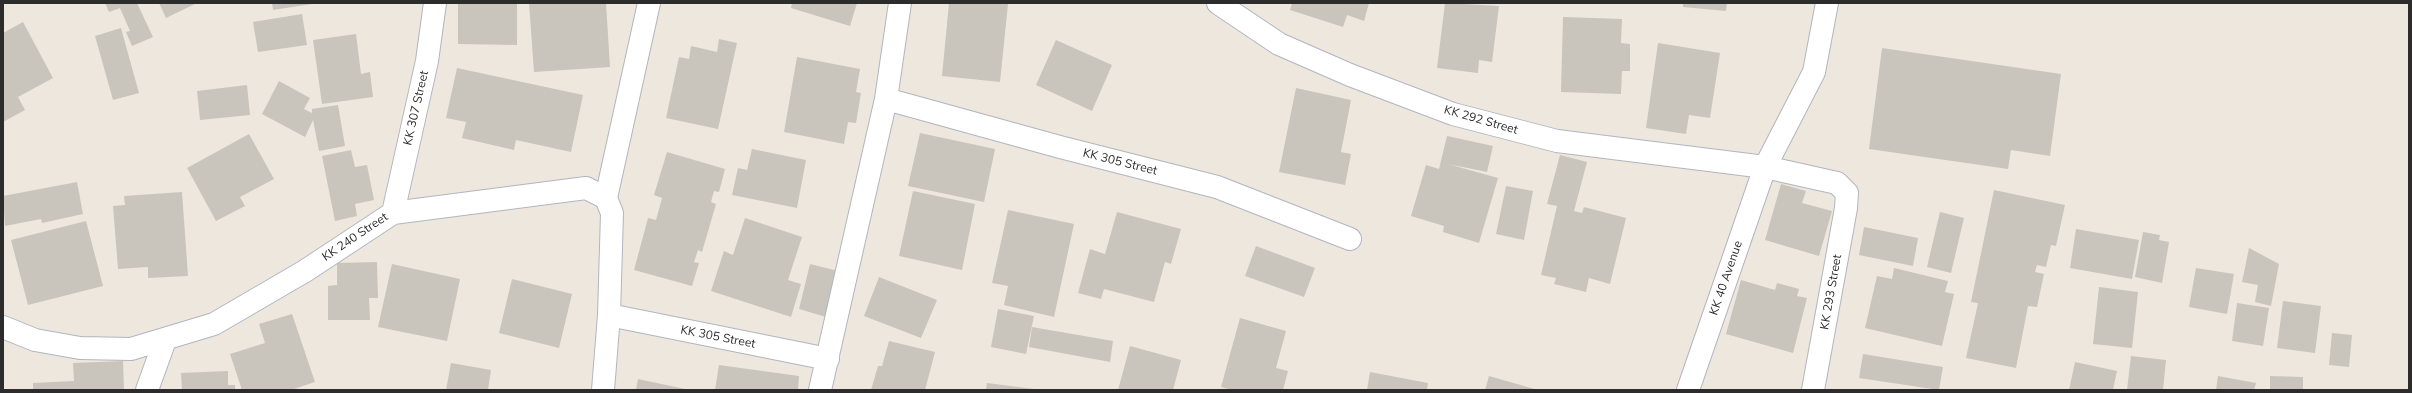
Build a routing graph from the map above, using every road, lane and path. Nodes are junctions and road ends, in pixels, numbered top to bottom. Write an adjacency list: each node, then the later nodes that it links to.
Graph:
1 (435, 3): 9 (street, KK 307 Street)
2 (650, 3): 8 (street)
3 (900, 3): 6 (street)
4 (1218, 3): 7 (street, KK 292 Street)
5 (1826, 3): 7 (street, KK 40 Avenue)
6 (886, 99): 10 (street, KK 305 Street); 14 (street)
7 (1765, 167): 18 (street, KK 40 Avenue); 19 (street, KK 293 Street)
8 (606, 198): 9 (street, KK 240 Street); 11 (street)
9 (392, 213): 13 (street, KK 240 Street)
10 (1350, 239)
11 (609, 315): 14 (street, KK 305 Street); 16 (street)
12 (3, 327): 13 (street, KK 240 Street)
13 (165, 340): 15 (street)
14 (828, 359): 17 (street)
15 (147, 390)
16 (603, 390)
17 (820, 390)
18 (1688, 390)
19 (1813, 390)

